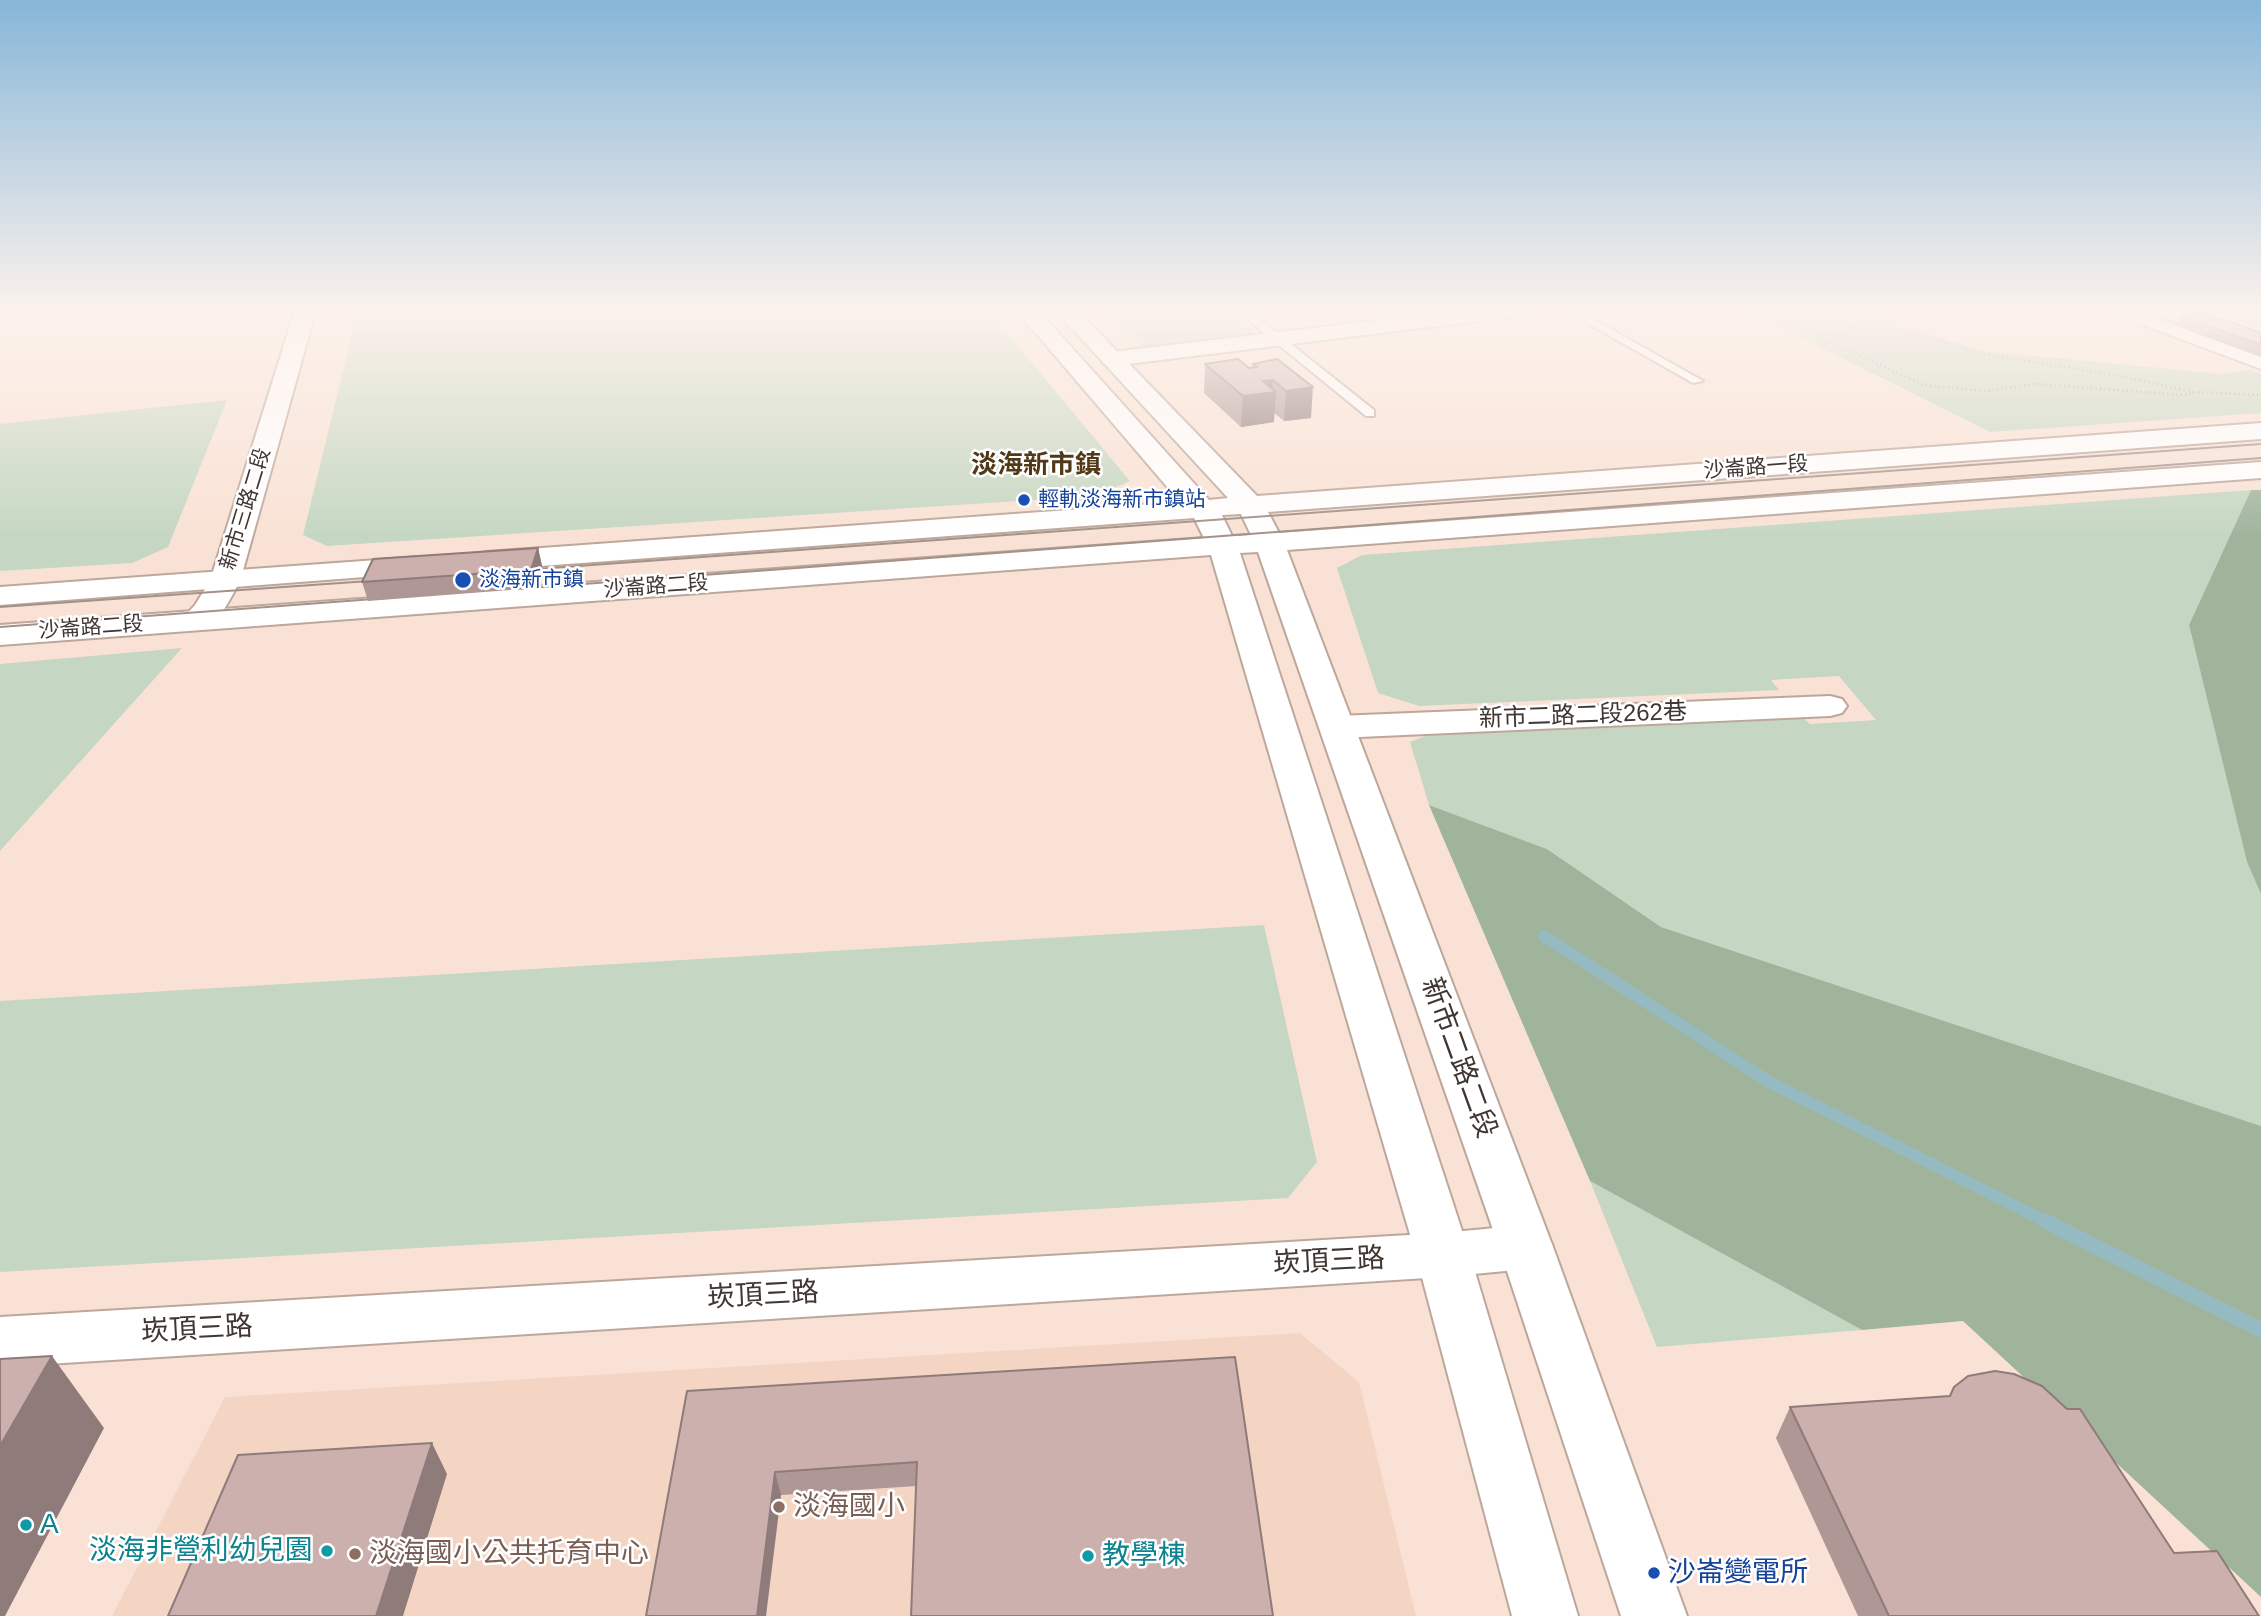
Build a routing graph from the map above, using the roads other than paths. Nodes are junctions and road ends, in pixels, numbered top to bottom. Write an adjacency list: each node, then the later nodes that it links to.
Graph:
1 (283, 385): 12 (street, 新市三路二段)
2 (1093, 385): 9 (street)
3 (1137, 385): 8 (street, 新市二路二段)
4 (1335, 385): 5 (lane)
5 (1370, 413)
6 (2261, 431): 8 (street, 沙崙路一段)
7 (2261, 470): 10 (street, 沙崙路一段)
8 (1250, 505): 9 (street, 沙崙路二段); 10 (street, 新市二路二段)
9 (1200, 507): 11 (street); 12 (street, 沙崙路二段)
10 (1270, 544): 11 (street, 沙崙路二段); 17 (street, 新市二路二段)
11 (1223, 547): 14 (street, 沙崙路二段); 19 (street)
12 (225, 581): 13 (street, 沙崙路二段); 14 (street, 新市三路二段)
13 (0, 596)
14 (197, 620): 15 (street, 沙崙路二段)
15 (0, 635)
16 (1830, 706): 17 (street, 新市二路二段262巷)
17 (1337, 727): 18 (street, 新市二路二段)
18 (1526, 1247): 19 (street, 崁頂三路); 22 (street, 新市二路二段)
19 (1443, 1255): 20 (street, 崁頂三路); 21 (street)
20 (0, 1342)
21 (1545, 1616)
22 (1654, 1616)

